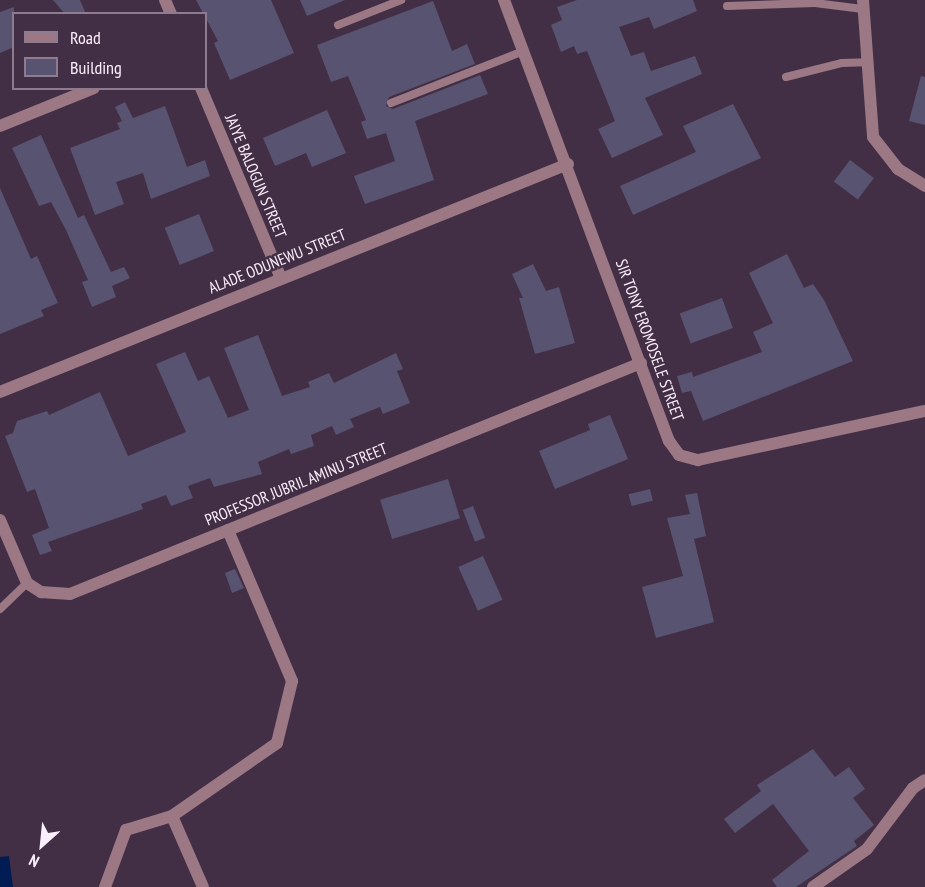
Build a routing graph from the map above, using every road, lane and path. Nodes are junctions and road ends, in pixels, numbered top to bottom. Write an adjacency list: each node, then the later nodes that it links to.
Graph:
1 (401, 0): 5 (lane)
2 (504, 0): 6 (street, SIR TONY EROMOSELE STREET)
3 (863, 4): 4 (lane); 7 (street)
4 (728, 6)
5 (338, 25)
6 (524, 51): 11 (lane); 13 (street, SIR TONY EROMOSELE STREET)
7 (866, 62): 8 (lane); 14 (street)
8 (786, 77)
9 (89, 90): 12 (street)
10 (202, 90): 15 (street, JAIYE BALOGUN STREET)
11 (391, 103)
12 (0, 126)
13 (568, 164): 15 (street, ALADE ODUNEWU STREET); 16 (street, SIR TONY EROMOSELE STREET)
14 (925, 186)
15 (280, 276): 17 (street, ALADE ODUNEWU STREET)
16 (641, 363): 18 (street, SIR TONY EROMOSELE STREET); 20 (street, PROFESSOR JUBRIL AMINU STREET)
17 (0, 392)
18 (925, 411)
19 (0, 520): 21 (street)
20 (228, 530): 21 (street, PROFESSOR JUBRIL AMINU STREET); 24 (street)
21 (27, 583): 22 (lane)
22 (0, 609)
23 (925, 780): 27 (street)
24 (172, 816): 25 (street); 26 (street)
25 (105, 887)
26 (203, 887)
27 (813, 887)

